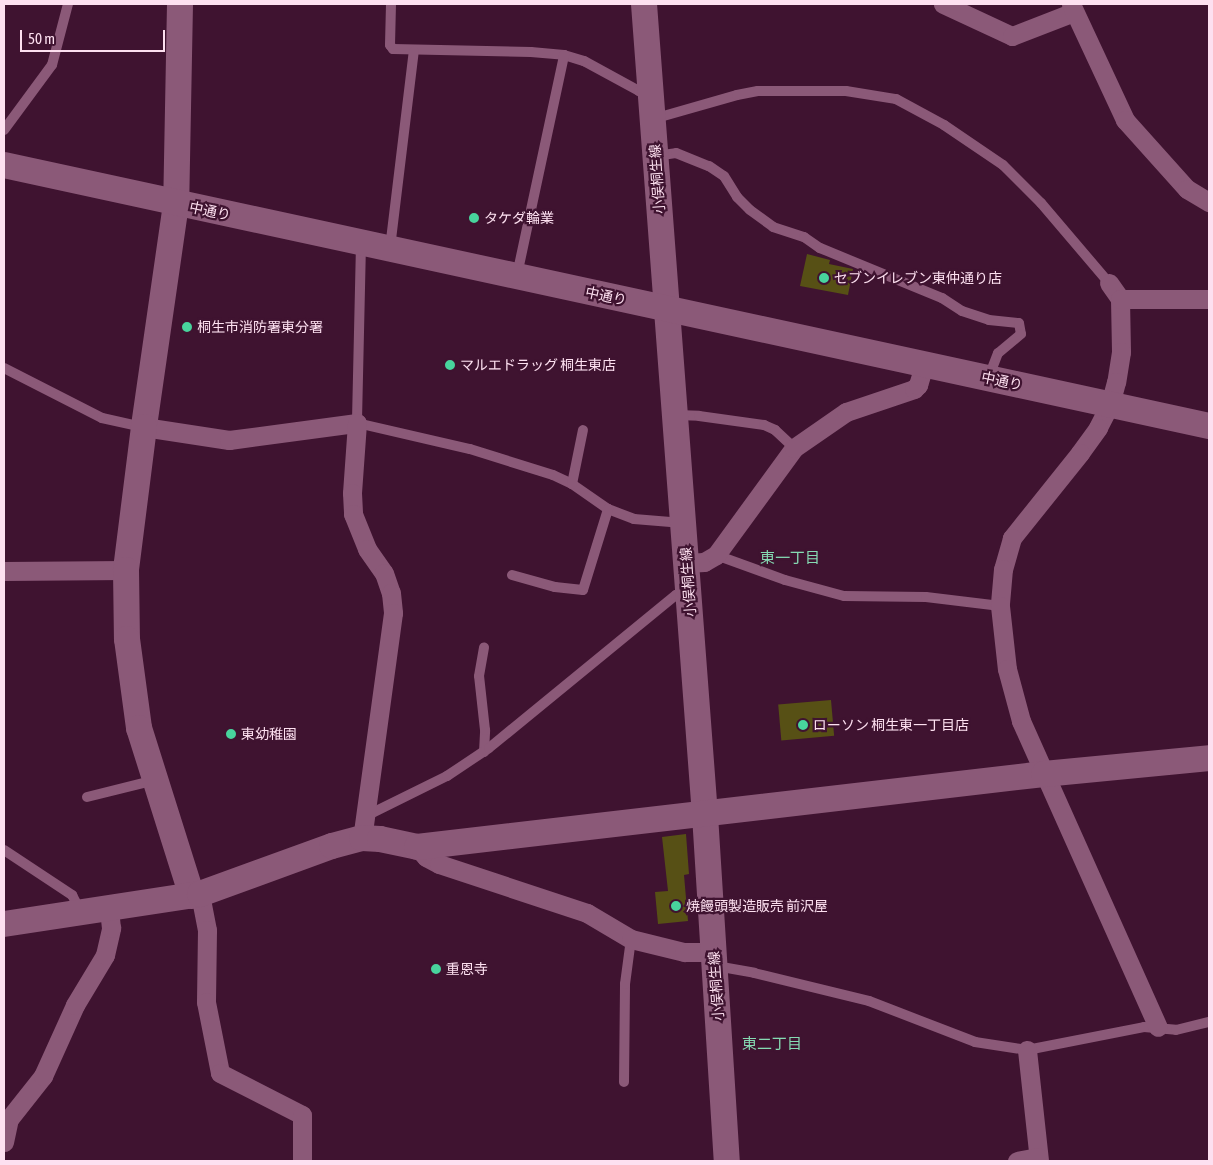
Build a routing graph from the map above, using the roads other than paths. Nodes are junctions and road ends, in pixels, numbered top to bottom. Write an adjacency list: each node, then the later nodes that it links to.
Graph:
1 (68, 4): 11 (lane)
2 (180, 4): 15 (street)
3 (391, 4): 7 (lane)
4 (644, 4): 9 (street, 小俣桐生線)
5 (943, 4): 6 (street)
6 (1072, 8): 14 (street)
7 (414, 51): 8 (lane); 17 (lane)
8 (564, 55): 9 (lane); 18 (lane)
9 (650, 92): 10 (street, 小俣桐生線)
10 (653, 119): 12 (street, 小俣桐生線); 19 (lane)
11 (4, 130)
12 (655, 156): 22 (street, 小俣桐生線); 25 (lane)
13 (4, 165): 15 (street, 中通り)
14 (1209, 202)
15 (176, 204): 16 (street, 中通り); 30 (street)
16 (361, 243): 17 (street, 中通り); 28 (lane)
17 (390, 248): 18 (street, 中通り)
18 (516, 276): 22 (street, 中通り)
19 (1109, 283): 20 (street)
20 (1120, 299): 21 (street); 26 (street)
21 (1209, 299)
22 (666, 309): 23 (street, 中通り); 27 (street, 小俣桐生線)
23 (924, 365): 25 (street, 中通り); 32 (street)
24 (4, 368): 30 (lane)
25 (989, 378): 26 (street, 中通り)
26 (1110, 404): 29 (street, 中通り); 42 (street)
27 (676, 415): 32 (lane); 35 (street, 小俣桐生線)
28 (357, 423): 30 (street); 33 (lane); 50 (street)
29 (1209, 426)
30 (144, 427): 38 (street)
31 (582, 430): 33 (lane)
32 (794, 448): 36 (street)
33 (572, 484): 34 (lane)
34 (608, 509): 35 (lane); 40 (lane)
35 (684, 523): 37 (street, 小俣桐生線)
36 (716, 555): 37 (street); 42 (lane)
37 (687, 564): 41 (street, 小俣桐生線)
38 (126, 570): 39 (street); 47 (street)
39 (4, 571)
40 (512, 575)
41 (689, 590): 44 (lane); 49 (street, 小俣桐生線)
42 (1000, 606): 46 (street)
43 (484, 646): 44 (lane)
44 (484, 752): 50 (lane)
45 (1209, 758): 46 (street)
46 (1044, 774): 49 (street); 60 (street)
47 (155, 780): 48 (lane); 53 (street)
48 (87, 798)
49 (705, 815): 51 (street); 58 (street, 小俣桐生線)
50 (364, 827): 51 (street); 53 (street)
51 (417, 847): 57 (street)
52 (4, 850): 55 (lane)
53 (196, 895): 54 (street); 65 (street)
54 (109, 910): 55 (street); 63 (street)
55 (82, 913): 56 (street)
56 (4, 924)
57 (631, 939): 58 (street); 62 (lane)
58 (715, 959): 61 (lane); 66 (street, 小俣桐生線)
59 (1209, 1022): 60 (lane)
60 (1158, 1027): 61 (lane)
61 (1026, 1050): 64 (street)
62 (624, 1082)
63 (4, 1130)
64 (1038, 1159): 67 (street)
65 (302, 1161)
66 (727, 1161)
67 (1017, 1161)

